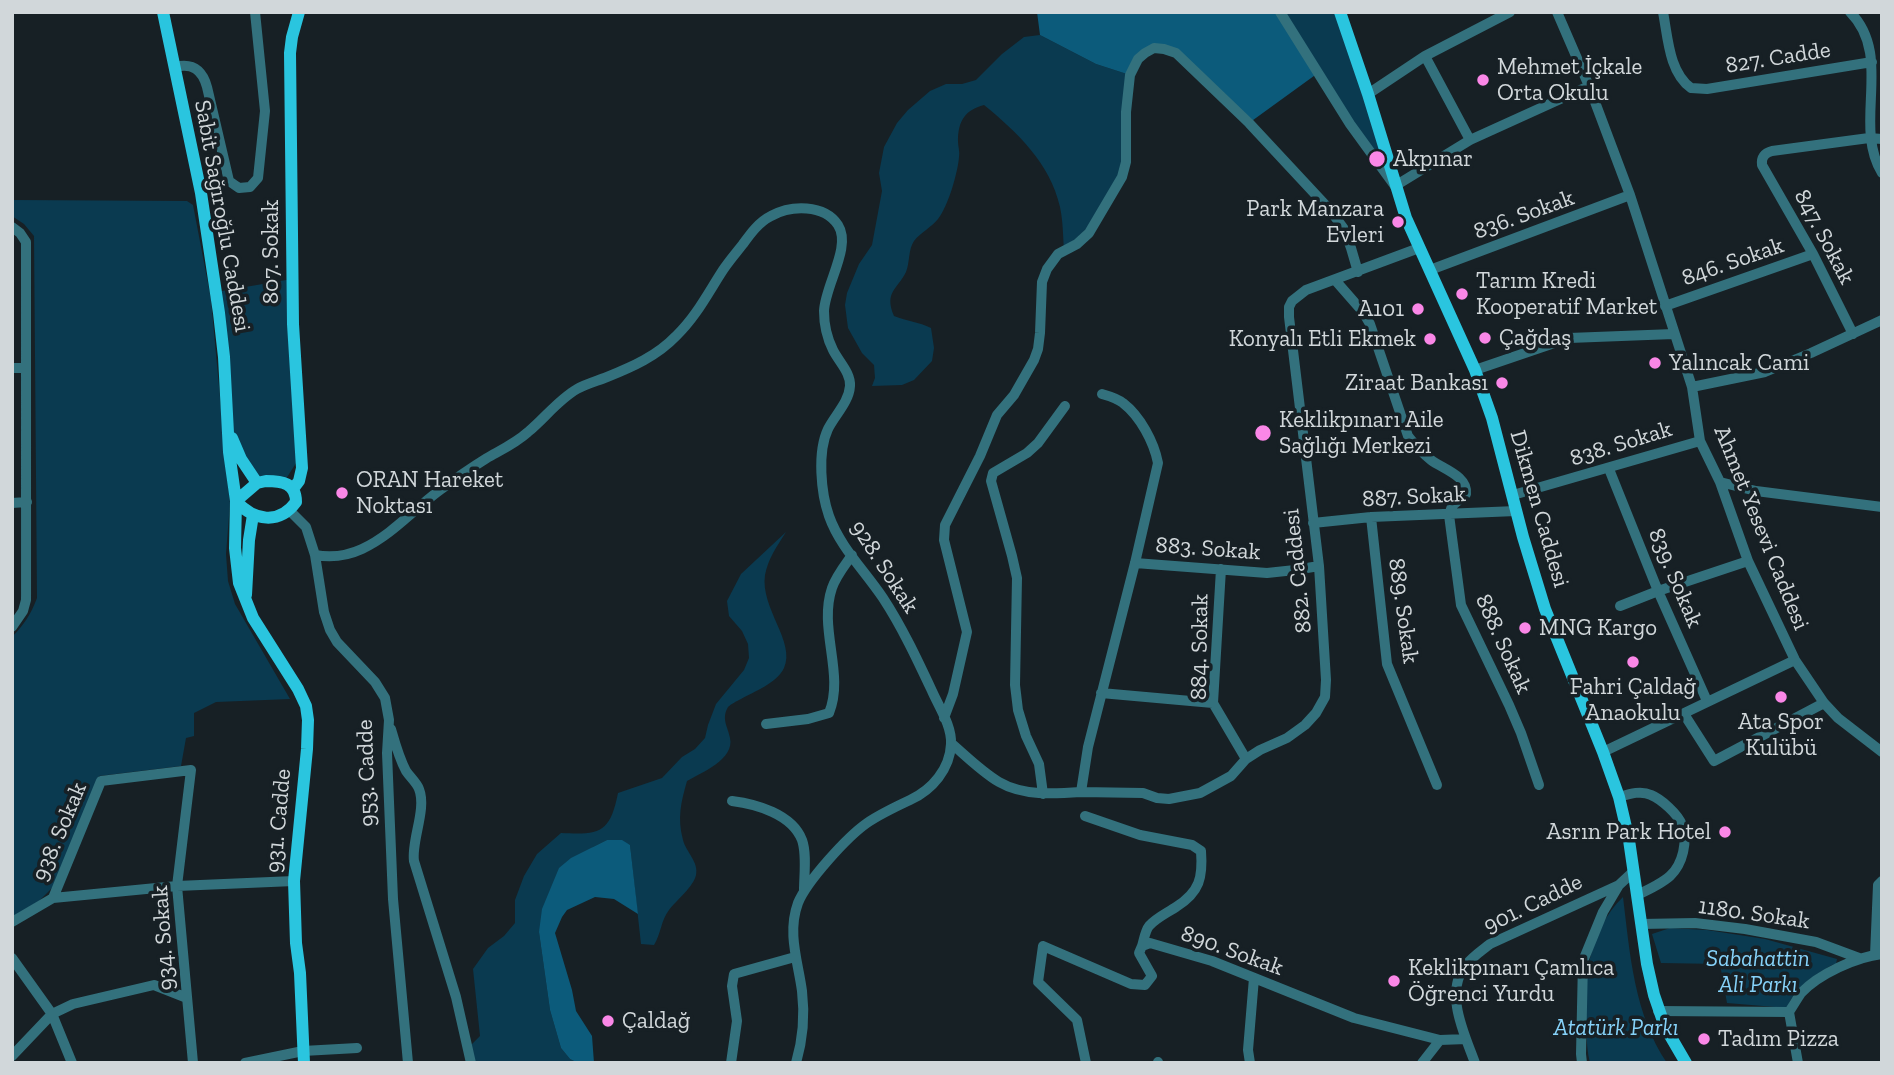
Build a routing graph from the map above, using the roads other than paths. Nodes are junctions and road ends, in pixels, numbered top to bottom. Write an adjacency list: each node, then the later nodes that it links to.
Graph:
1 (163, 12): 12 (main road, Sabit Sağıroğlu Caddesi)
2 (255, 12): 12 (street)
3 (299, 12): 44 (main road, 807. Sokak)
4 (1280, 12): 19 (street)
5 (1340, 12): 14 (main road, Dikmen Caddesi)
6 (1510, 12): 10 (street)
7 (1556, 12): 13 (street, Ahmet Yesevi Caddesi)
8 (1663, 12): 11 (street, 827. Cadde)
9 (1850, 12): 11 (street)
10 (1425, 56): 14 (street); 17 (street)
11 (1872, 62): 15 (street)
12 (175, 67): 37 (main road, Sabit Sağıroğlu Caddesi)
13 (1589, 86): 17 (street); 20 (street, Ahmet Yesevi Caddesi)
14 (1368, 94): 19 (main road, Dikmen Caddesi)
15 (1869, 138): 16 (street); 18 (street); 23 (street, 847. Sokak)
16 (1882, 139)
17 (1470, 140): 19 (street)
18 (1882, 173)
19 (1395, 186): 22 (main road, Dikmen Caddesi)
20 (1630, 195): 24 (street, 836. Sokak); 27 (street, Ahmet Yesevi Caddesi)
21 (12, 227): 32 (street)
22 (1419, 248): 24 (main road, Dikmen Caddesi); 25 (street, 882. Caddesi)
23 (1813, 254): 27 (street, 846. Sokak); 30 (street, 847. Sokak)
24 (1430, 270): 33 (main road, Dikmen Caddesi)
25 (1358, 272): 26 (street, 882. Caddesi); 39 (street)
26 (1335, 280): 53 (street); 55 (street, 882. Caddesi)
27 (1665, 306): 29 (street, Ahmet Yesevi Caddesi)
28 (1882, 320): 30 (street)
29 (1674, 334): 33 (street); 34 (street, Ahmet Yesevi Caddesi)
30 (1853, 334): 34 (street)
31 (12, 368): 32 (street)
32 (25, 368): 47 (street)
33 (1475, 370): 45 (main road, Dikmen Caddesi)
34 (1692, 387): 38 (street, Ahmet Yesevi Caddesi)
35 (1102, 394): 59 (street)
36 (1065, 407): 41 (street)
37 (228, 428): 43 (main road, Sabit Sağıroğlu Caddesi); 46 (main road, Sabit Sağıroğlu Caddesi)
38 (1700, 441): 40 (street, 838. Sokak); 42 (street, Ahmet Yesevi Caddesi)
39 (976, 465): 41 (street); 72 (street)
40 (1609, 469): 45 (street, 838. Sokak); 62 (street, 839. Sokak)
41 (993, 473): 83 (street)
42 (1720, 482): 49 (street); 58 (street, Ahmet Yesevi Caddesi)
43 (257, 483): 44 (main road); 46 (main road)
44 (293, 489): 50 (main road)
45 (1513, 495): 51 (main road, Dikmen Caddesi)
46 (236, 501): 52 (main road); 63 (main road, 931. Cadde)
47 (27, 502): 48 (street); 65 (street)
48 (12, 503)
49 (1882, 508)
50 (290, 511): 52 (main road); 56 (street, 953. Cadde)
51 (1516, 511): 53 (street, 887. Sokak); 76 (main road, Dikmen Caddesi)
52 (253, 515): 63 (main road, 931. Cadde)
53 (1449, 515): 54 (street, 887. Sokak); 81 (street, 888. Sokak)
54 (1371, 517): 55 (street, 887. Sokak); 80 (street, 889. Sokak)
55 (1313, 523): 60 (street, 882. Caddesi)
56 (315, 555): 57 (street, 928. Sokak); 73 (street, 953. Cadde)
57 (852, 555): 72 (street, 928. Sokak); 74 (street)
58 (1748, 561): 62 (street); 66 (street, Ahmet Yesevi Caddesi)
59 (1135, 563): 61 (street, 883. Sokak); 67 (street)
60 (1319, 566): 61 (street, 883. Sokak); 78 (street, 882. Caddesi)
61 (1221, 569): 69 (street, 884. Sokak)
62 (1658, 591): 64 (street); 68 (street, 839. Sokak)
63 (246, 599): 88 (main road, 931. Cadde)
64 (1620, 606)
65 (12, 627)
66 (1795, 660): 68 (street); 70 (street, Ahmet Yesevi Caddesi)
67 (1101, 693): 69 (street); 82 (street)
68 (1706, 701): 71 (street)
69 (1213, 703): 78 (street, 884. Sokak)
70 (1824, 703): 71 (street); 77 (street, Ahmet Yesevi Caddesi)
71 (1684, 714): 76 (street)
72 (944, 718): 75 (street, 928. Sokak)
73 (388, 720): 115 (street, 953. Cadde); 116 (street)
74 (766, 724)
75 (951, 743): 83 (street, 882. Caddesi); 92 (street)
76 (1603, 752): 84 (main road, Dikmen Caddesi)
77 (1882, 752)
78 (1246, 759): 82 (street, 882. Caddesi)
79 (191, 770): 91 (street, 934. Sokak); 94 (street, 938. Sokak)
80 (1437, 785)
81 (1539, 785)
82 (1081, 792): 83 (street, 882. Caddesi)
83 (1043, 794)
84 (1619, 797): 87 (main road, Dikmen Caddesi); 93 (street)
85 (732, 801): 92 (street)
86 (1084, 816): 97 (street)
87 (1634, 871): 90 (street, 901. Cadde); 93 (main road, Dikmen Caddesi)
88 (294, 881): 91 (street); 111 (main road, 931. Cadde)
89 (1882, 881): 98 (street)
90 (1619, 885): 107 (street, 901. Cadde); 123 (street)
91 (177, 886): 94 (street); 103 (street, 934. Sokak)
92 (804, 890): 99 (street)
93 (1637, 895): 96 (main road, Dikmen Caddesi)
94 (53, 898): 95 (street, 938. Sokak)
95 (12, 922)
96 (1641, 923): 101 (street, 1180. Sokak); 104 (main road, Dikmen Caddesi)
97 (1142, 947): 102 (street, 890. Sokak); 119 (street)
98 (1878, 955): 101 (street)
99 (795, 957): 117 (street); 118 (street)
100 (12, 958): 106 (street)
101 (1860, 958): 105 (street)
102 (1254, 978): 108 (street, 890. Sokak); 120 (street)
103 (187, 998): 106 (street); 113 (street, 934. Sokak)
104 (1658, 1010): 105 (street); 124 (main road, Dikmen Caddesi)
105 (1789, 1012): 125 (street)
106 (52, 1014): 110 (street); 112 (street)
107 (1466, 1039): 108 (street, 890. Sokak); 122 (street, 901. Cadde)
108 (1440, 1040): 121 (street)
109 (357, 1048): 111 (street)
110 (12, 1056)
111 (303, 1057): 114 (street)
112 (72, 1063)
113 (193, 1063)
114 (245, 1063)
115 (408, 1063)
116 (471, 1063)
117 (731, 1063)
118 (796, 1063)
119 (1086, 1063)
120 (1250, 1063)
121 (1422, 1063)
122 (1475, 1063)
123 (1583, 1063)
124 (1686, 1063)
125 (1798, 1063)

